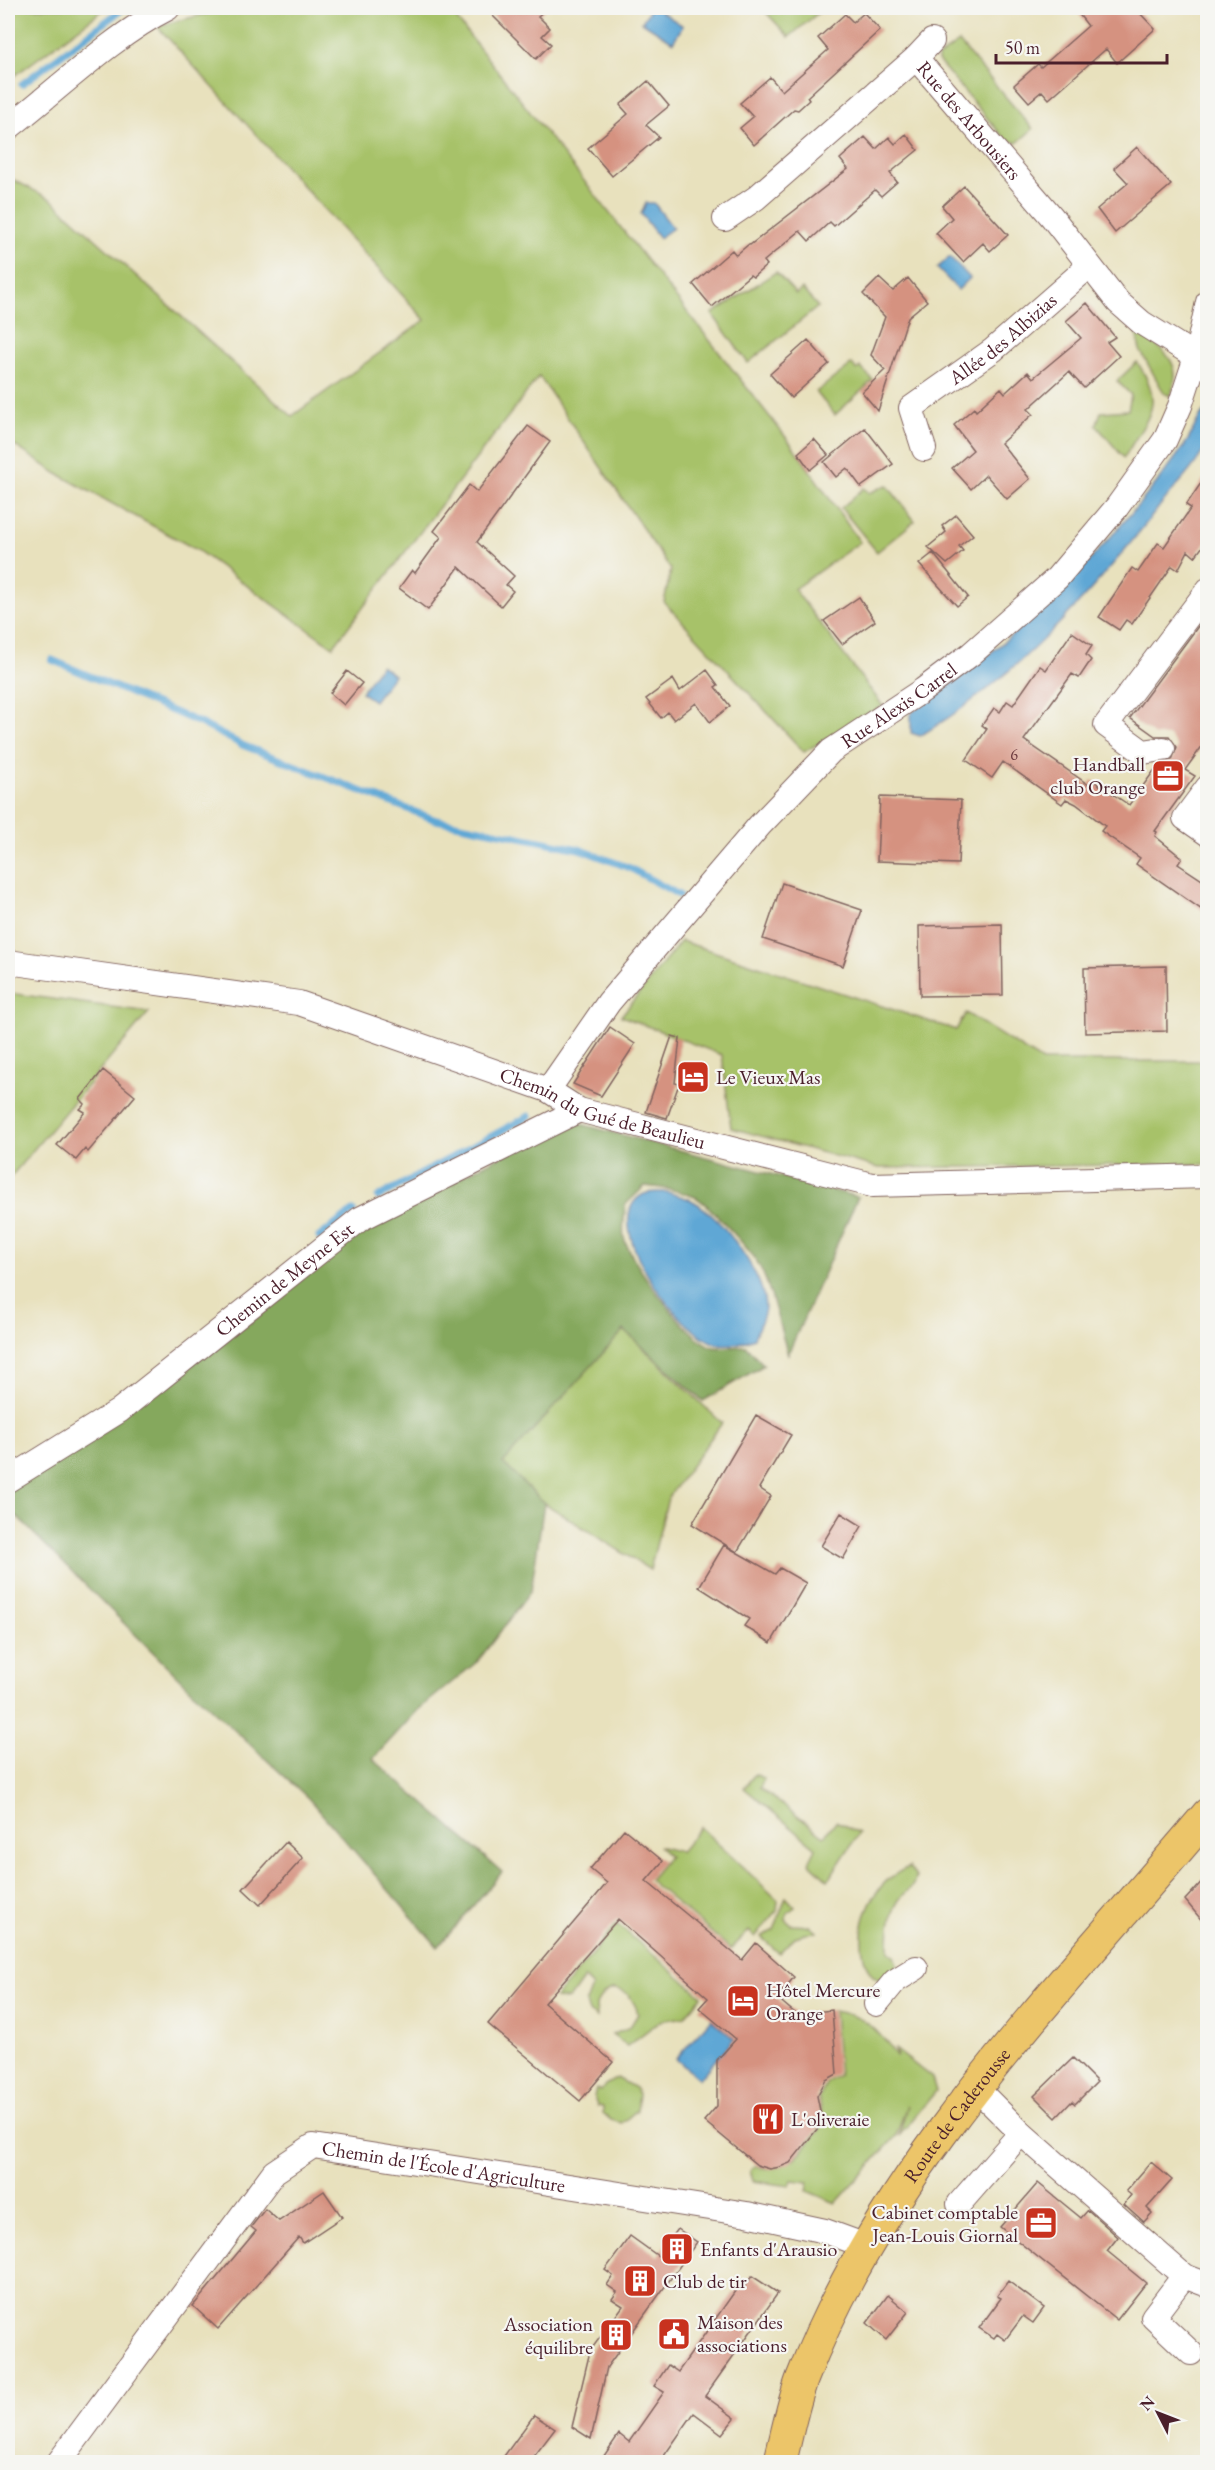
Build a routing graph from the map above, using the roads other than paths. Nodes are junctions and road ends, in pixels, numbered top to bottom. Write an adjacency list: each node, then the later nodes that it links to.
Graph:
1 (168, 8): 2 (street)
2 (9, 124)
3 (725, 219): 4 (street, Rue des Arbousiers)
4 (1089, 266): 6 (street, Rue des Arbousiers); 7 (street, Allée des Albizias)
5 (1208, 302): 6 (street, Rue Alexis Carrel)
6 (1202, 360): 13 (street, Rue Alexis Carrel)
7 (924, 449)
8 (1208, 590): 9 (street)
9 (1163, 749)
10 (1208, 787): 11 (street)
11 (1208, 834)
12 (8, 963): 13 (street, Chemin du Gué de Beaulieu)
13 (548, 1090): 14 (street, Chemin du Gué de Beaulieu)
14 (579, 1110): 15 (street, Chemin du Gué de Beaulieu); 16 (street, Chemin de Meyne Est)
15 (1208, 1176)
16 (8, 1480)
17 (1208, 1814): 20 (main road, Route de Caderousse)
18 (916, 1968): 19 (street)
19 (876, 2004)
20 (976, 2088): 21 (street); 23 (main road, Route de Caderousse)
21 (1021, 2133): 22 (street); 24 (street)
22 (959, 2204)
23 (866, 2246): 27 (street, Chemin de l'École d'Agriculture); 28 (main road, Route de Caderousse)
24 (1184, 2276): 25 (street); 26 (street)
25 (1208, 2285)
26 (1191, 2353)
27 (59, 2463)
28 (780, 2463)

